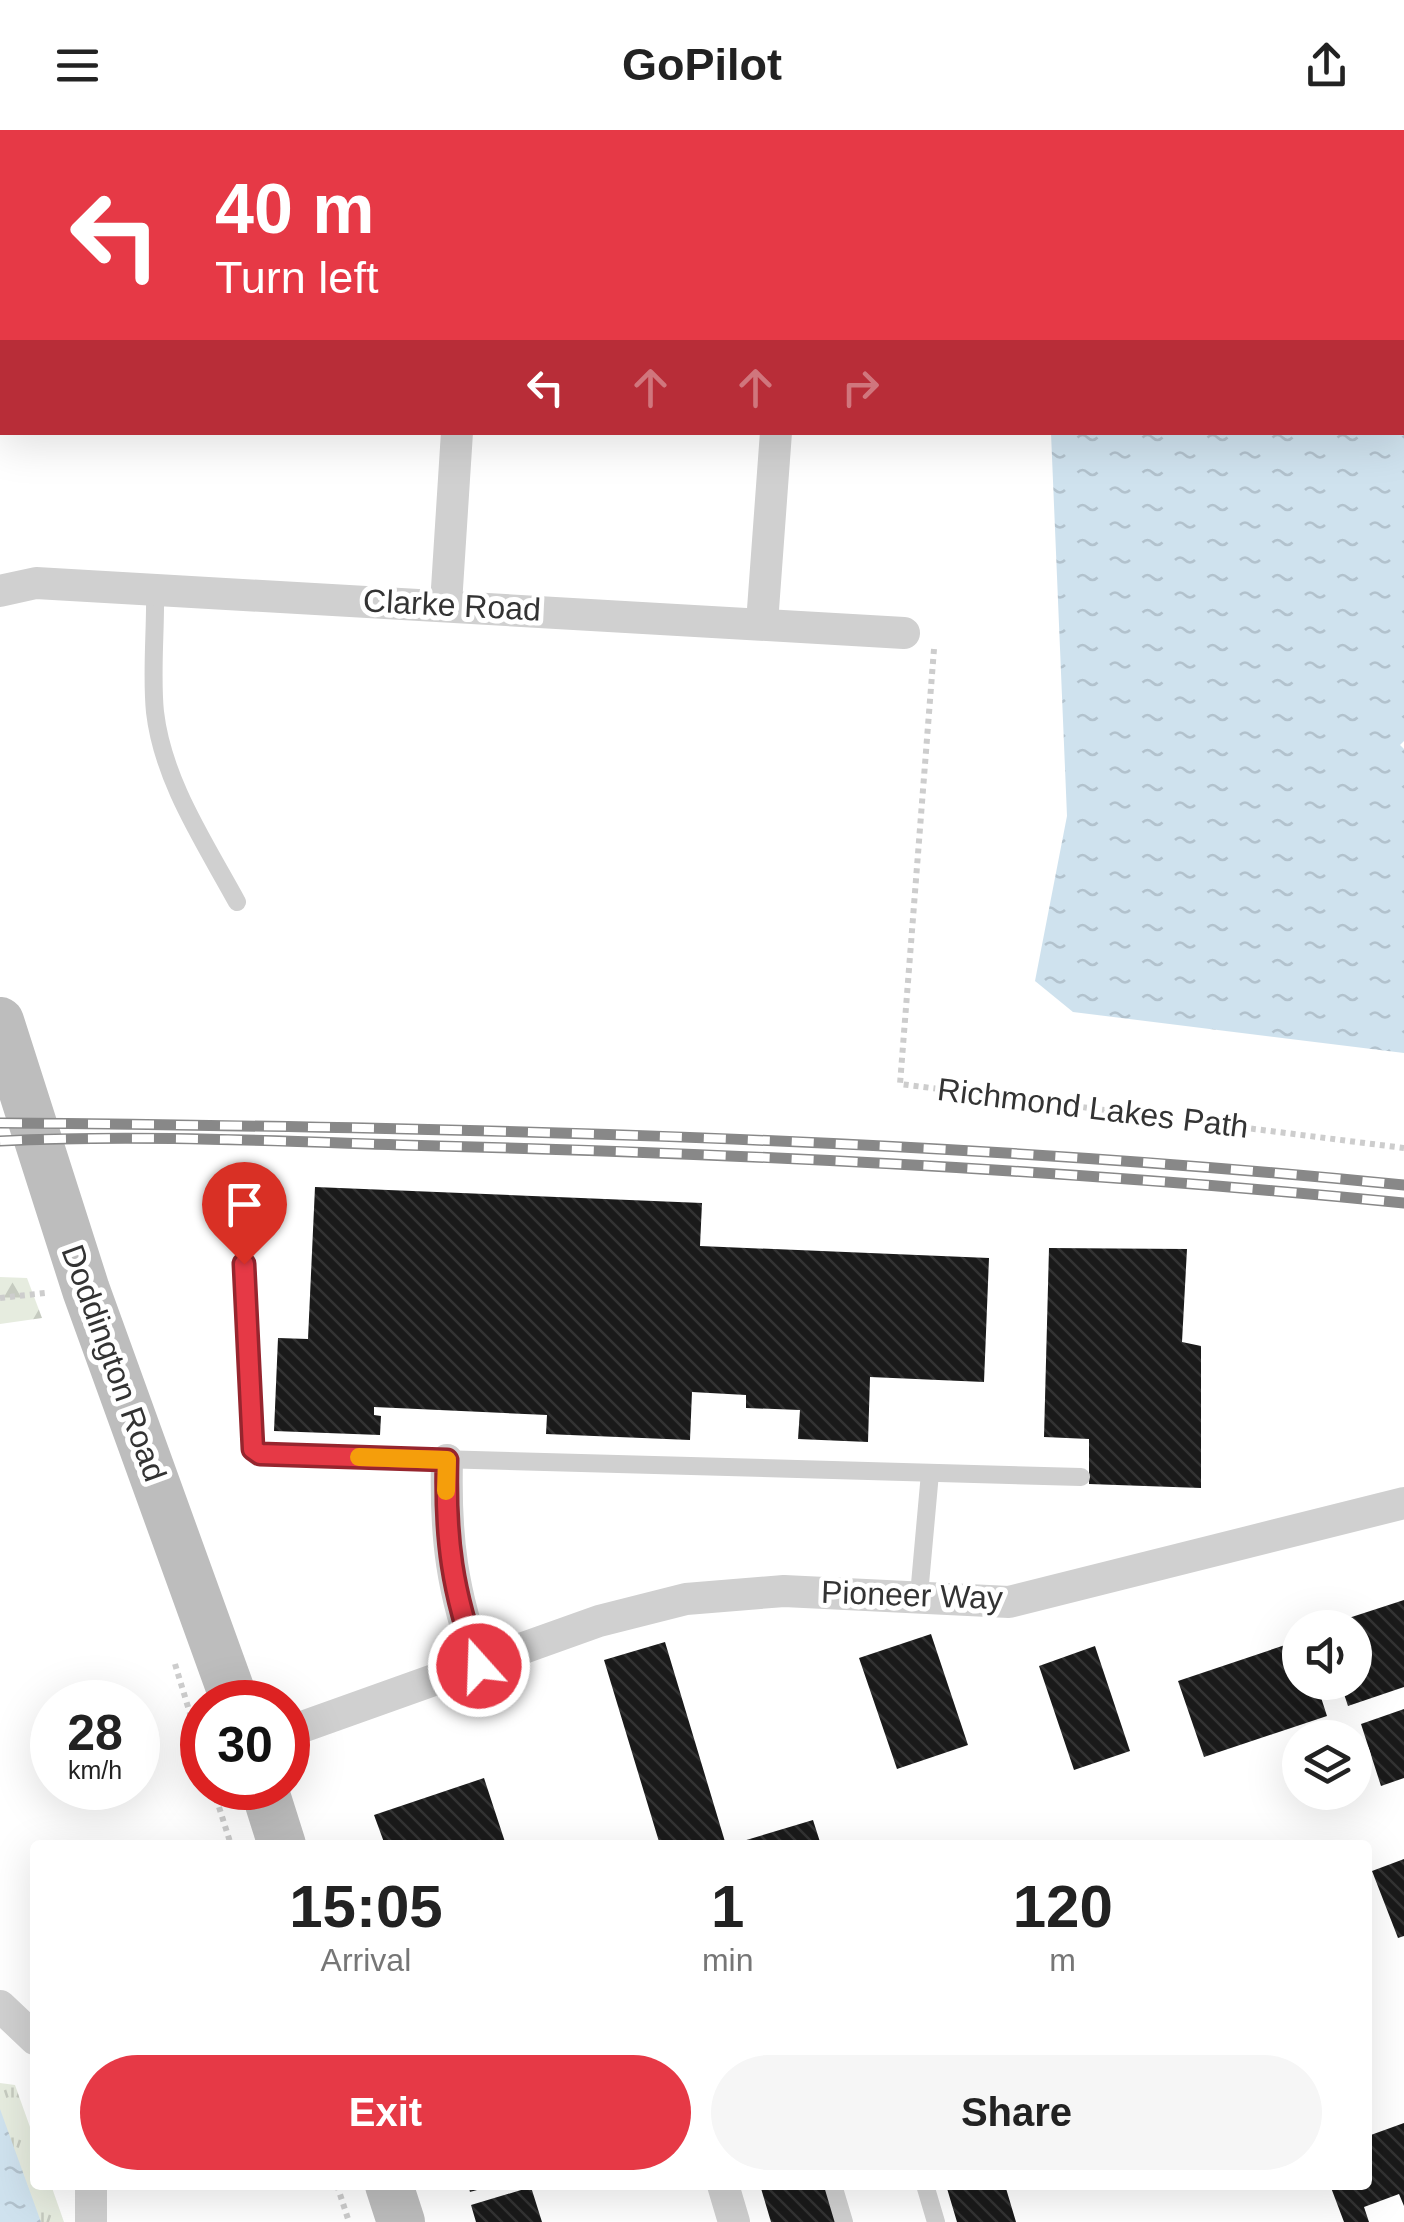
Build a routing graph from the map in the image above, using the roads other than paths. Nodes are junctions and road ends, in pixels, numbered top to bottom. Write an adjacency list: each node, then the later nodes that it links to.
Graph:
1 (457, 435): 5 (street)
2 (776, 435): 6 (street)
3 (155, 590): 4 (street, Clarke Road); 5 (street, Clarke Road); 8 (lane)
4 (0, 591)
5 (446, 604): 6 (street, Clarke Road)
6 (762, 623): 7 (street, Clarke Road)
7 (904, 633)
8 (236, 902)
9 (0, 1021): 17 (main road, Doddington Road)
10 (244, 1264): 11 (lane)
11 (447, 1460): 12 (lane); 16 (street)
12 (930, 1473): 13 (lane); 15 (lane)
13 (1081, 1478)
14 (1404, 1502): 15 (street, Pioneer Way)
15 (919, 1595): 16 (street, Pioneer Way)
16 (479, 1666): 18 (street, Pioneer Way)
17 (227, 1680)
18 (310, 1724)
19 (271, 1810): 20 (main road)
20 (280, 1840)
21 (0, 2006): 22 (street)
22 (30, 2034)
23 (90, 2190): 28 (street)
24 (392, 2190): 29 (main road)
25 (724, 2190): 30 (street)
26 (834, 2190): 31 (lane)
27 (926, 2190): 32 (lane)
28 (91, 2222)
29 (402, 2222)
30 (734, 2222)
31 (844, 2222)
32 (936, 2222)

